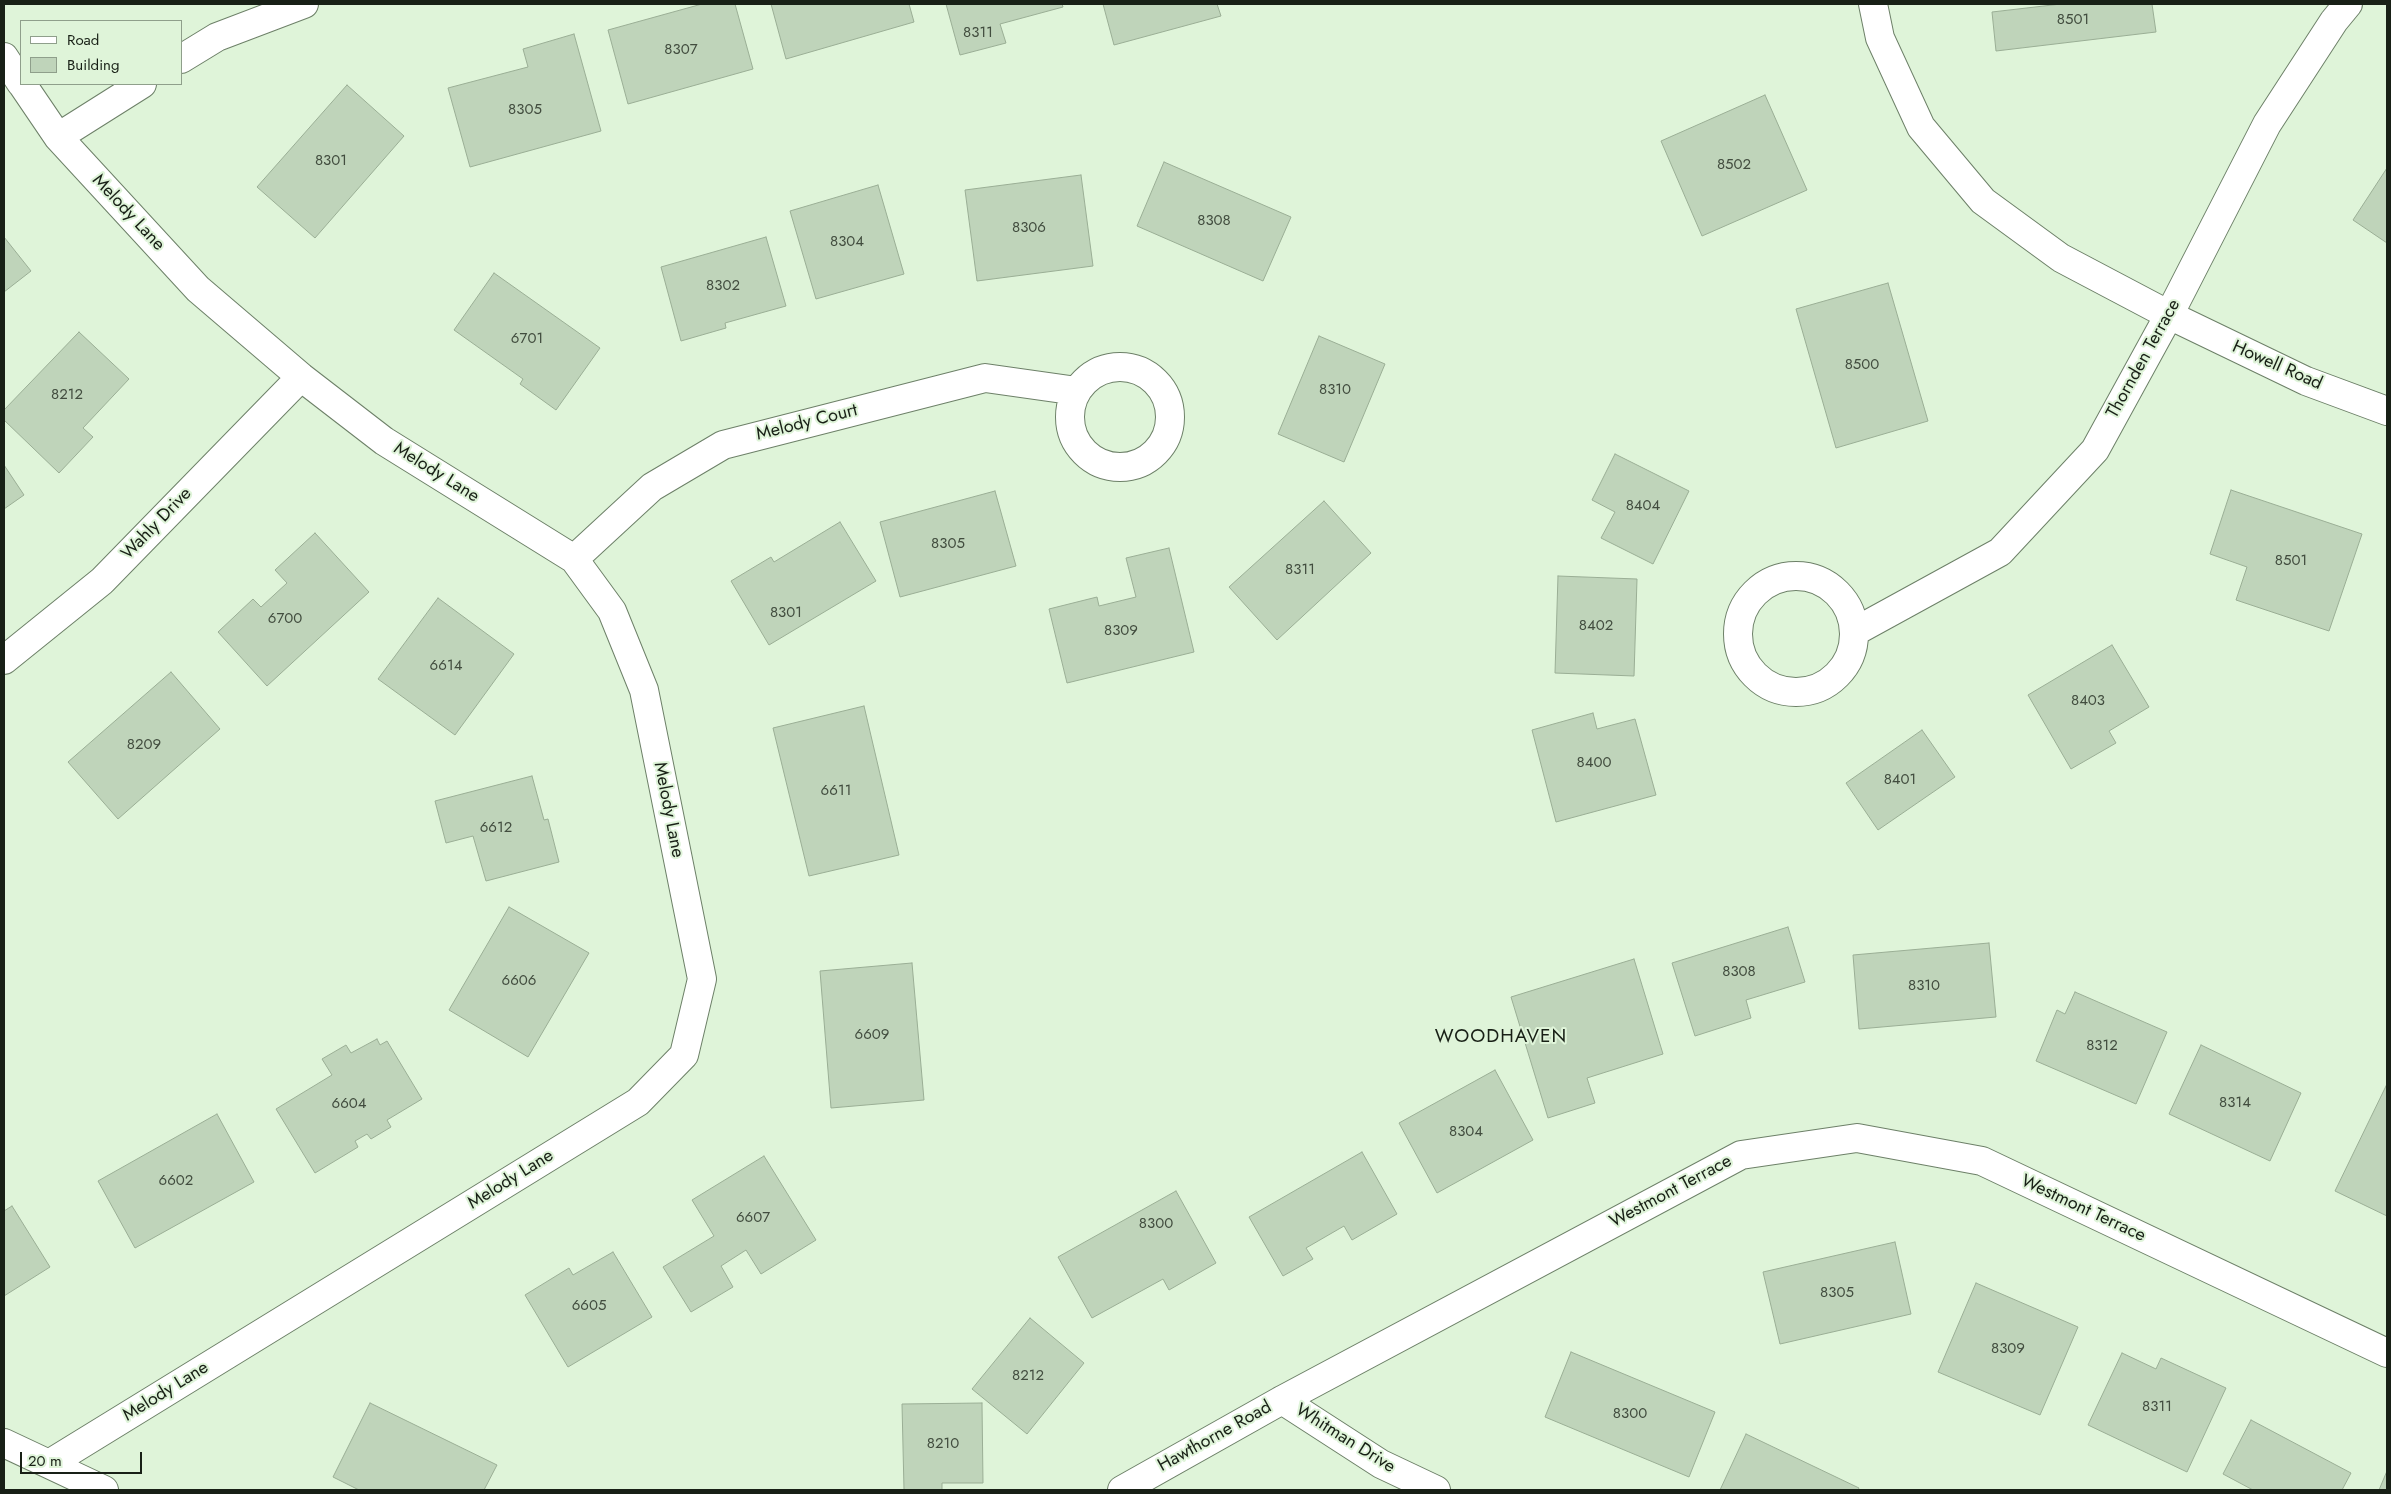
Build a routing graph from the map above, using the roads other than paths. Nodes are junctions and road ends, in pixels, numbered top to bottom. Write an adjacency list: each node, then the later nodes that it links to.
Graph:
1 (304, 4): 5 (street)
2 (1873, 4): 10 (street, Howell Road)
3 (2348, 4): 10 (street, Thornden Terrace)
4 (4, 57): 6 (street, Melody Lane)
5 (182, 58)
6 (20, 80)
7 (23, 85): 9 (street, Melody Lane)
8 (140, 85): 9 (street)
9 (58, 137): 11 (street, Melody Lane)
10 (2169, 315): 13 (street, Howell Road); 15 (street, Thornden Terrace)
11 (301, 377): 14 (street, Melody Lane); 16 (street, Wahly Drive)
12 (1077, 391): 14 (street, Melody Court)
13 (2387, 411)
14 (574, 559): 20 (street, Melody Lane)
15 (1854, 632): 15 (street)
16 (4, 660)
17 (2387, 1353): 18 (street, Westmont Terrace)
18 (1282, 1400): 22 (street, Hawthorne Road); 23 (street, Whitman Drive)
19 (4, 1443): 20 (street)
20 (49, 1464): 21 (street)
21 (104, 1490)
22 (1122, 1490)
23 (1436, 1490)

